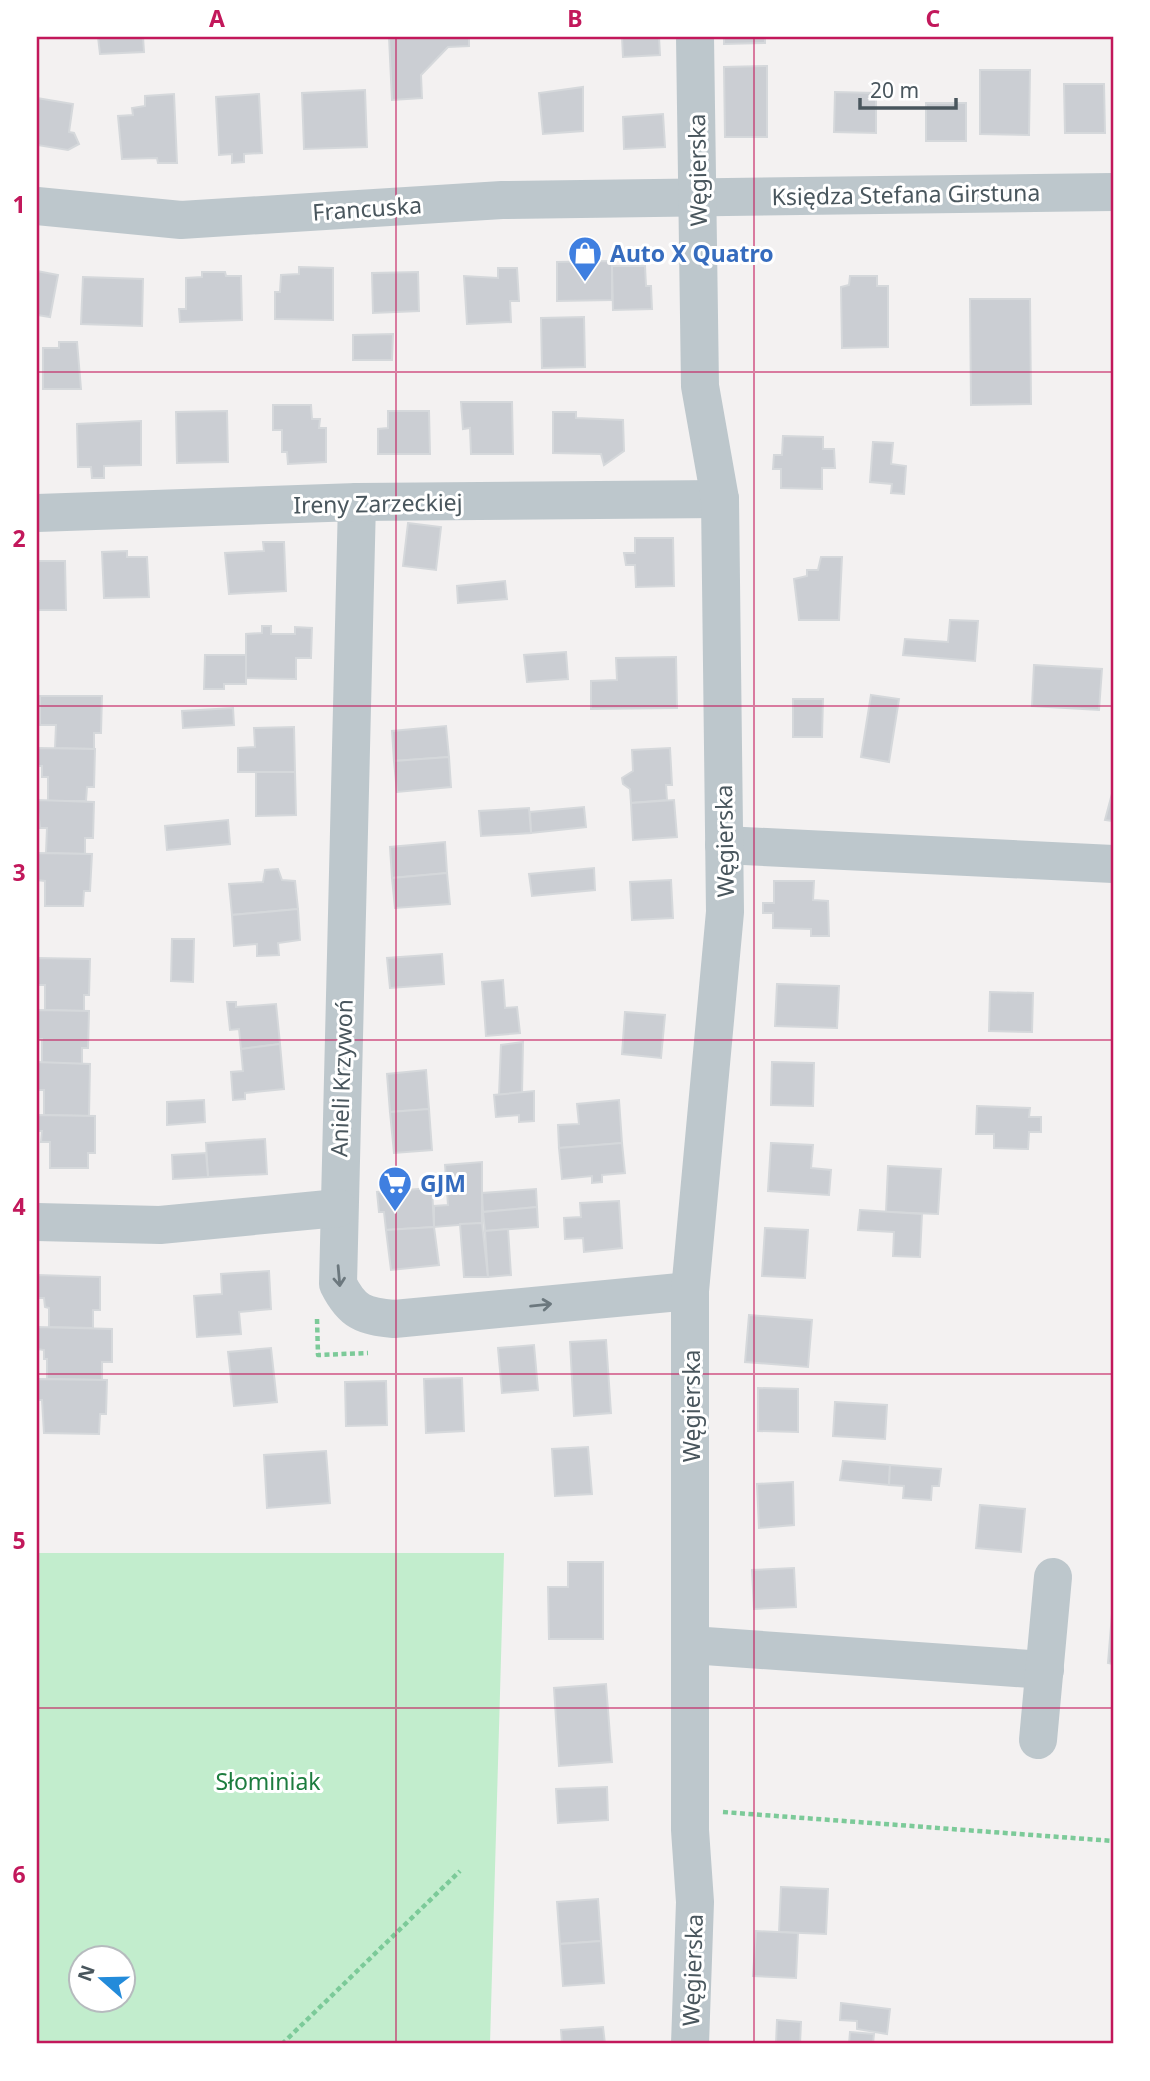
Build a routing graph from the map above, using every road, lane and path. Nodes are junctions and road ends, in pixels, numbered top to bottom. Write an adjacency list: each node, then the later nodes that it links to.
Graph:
1 (695, 37): 3 (street, Węgierska)
2 (1113, 192): 3 (street, Księdza Stefana Girstuna)
3 (698, 197): 4 (street, Francuska); 5 (street, Węgierska)
4 (37, 206)
5 (720, 499): 6 (street, Ireny Zarzeckiej); 8 (street, Węgierska)
6 (357, 502): 7 (street, Ireny Zarzeckiej); 10 (street, Anieli Krzywoń)
7 (37, 513)
8 (724, 845): 9 (street); 12 (street, Węgierska)
9 (1113, 864)
10 (338, 1208): 11 (street); 12 (street, Anieli Krzywoń, one-way to 12)
11 (37, 1222)
12 (690, 1290): 16 (street, Węgierska)
13 (317, 1314): 14 (path)
14 (373, 1353)
15 (1053, 1577): 17 (street)
16 (691, 1645): 17 (street); 19 (street, Węgierska)
17 (1045, 1670): 18 (street)
18 (1038, 1740)
19 (690, 1810): 20 (path); 23 (street, Węgierska)
20 (1113, 1842)
21 (460, 1871): 22 (path)
22 (282, 2044)
23 (690, 2044)

